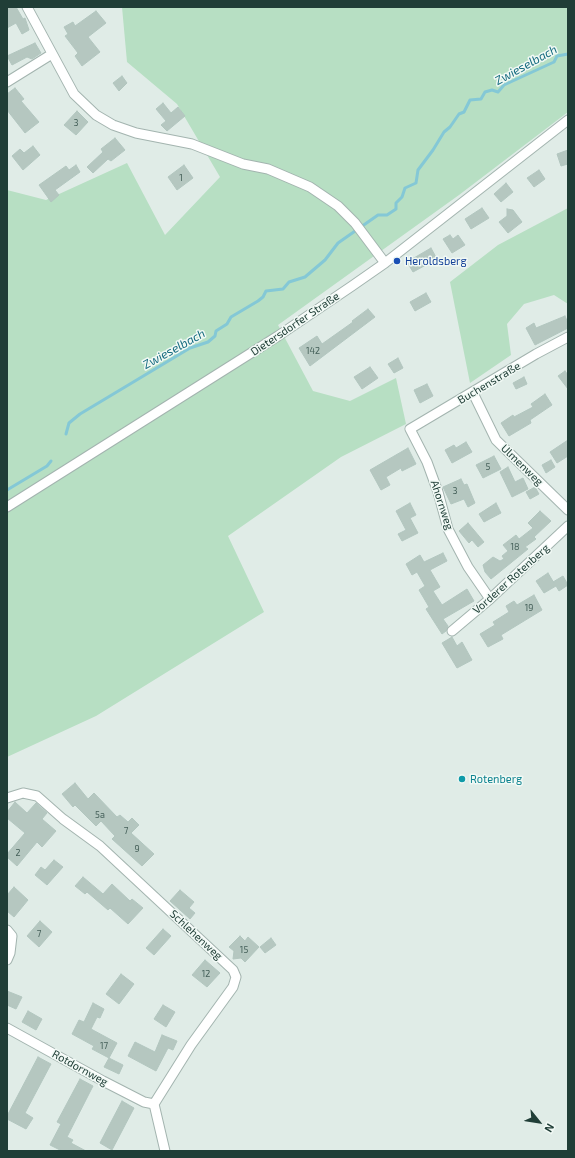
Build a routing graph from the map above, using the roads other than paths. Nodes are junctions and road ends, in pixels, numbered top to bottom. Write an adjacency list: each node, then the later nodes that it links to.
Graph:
1 (27, 7): 2 (street)
2 (52, 54): 3 (street); 5 (street)
3 (7, 82)
4 (568, 120): 5 (street, Dietersdorfer Straße)
5 (385, 263): 9 (street, Dietersdorfer Straße)
6 (568, 337): 7 (street, Buchenstraße)
7 (473, 393): 8 (street, Buchenstraße); 10 (street, Ulmenweg)
8 (410, 429): 12 (street, Ahornweg)
9 (7, 507)
10 (568, 510)
11 (568, 526): 12 (street, Vorderer Rotenberg)
12 (490, 600): 13 (street, Vorderer Rotenberg)
13 (452, 631)
14 (7, 798): 18 (street, Schlehenweg)
15 (7, 930): 16 (street)
16 (7, 960)
17 (7, 1028): 18 (street, Rotdornweg)
18 (154, 1104): 19 (street)
19 (165, 1151)

